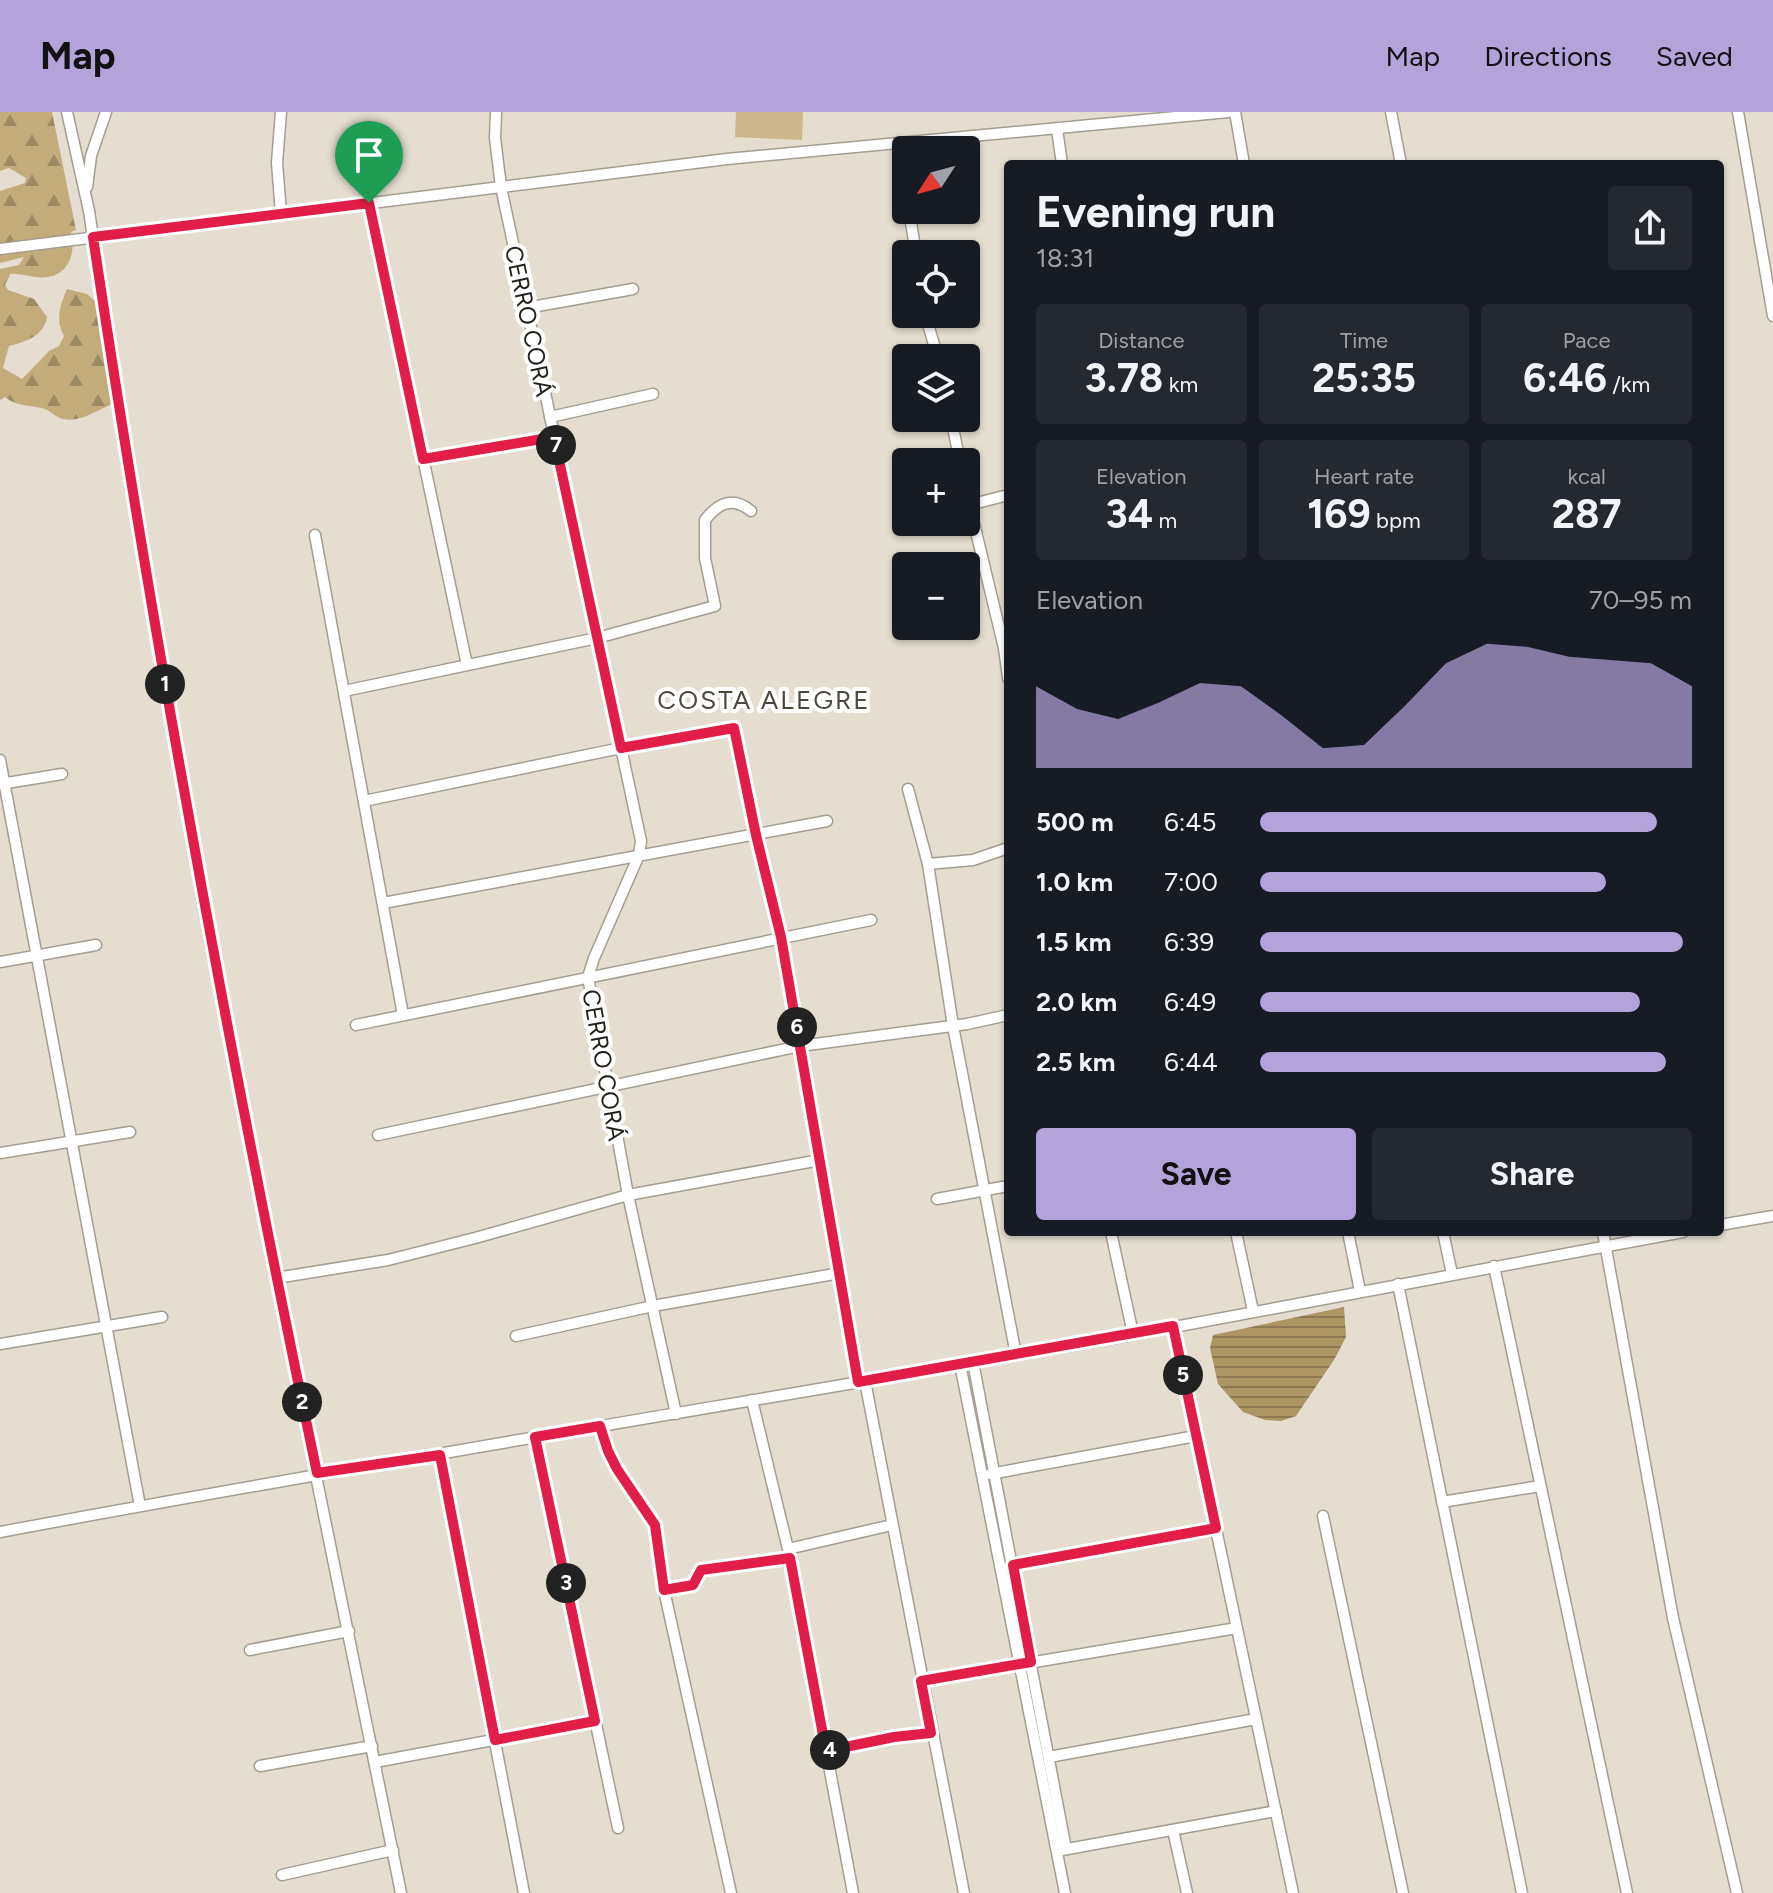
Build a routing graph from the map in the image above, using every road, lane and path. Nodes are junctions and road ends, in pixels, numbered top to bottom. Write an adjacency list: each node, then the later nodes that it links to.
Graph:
1 (67, 112): 17 (street)
2 (106, 112): 17 (street)
3 (281, 112): 18 (street)
4 (496, 112): 15 (street, CERRO CORÁ)
5 (1229, 112): 9 (street)
6 (1235, 112): 13 (street)
7 (1391, 112): 14 (street)
8 (1738, 112): 23 (street)
9 (1057, 129): 10 (street); 12 (street)
10 (980, 136)
11 (892, 145): 15 (street)
12 (1061, 160)
13 (1243, 160)
14 (1400, 160)
15 (501, 187): 16 (street); 22 (street, CERRO CORÁ)
16 (369, 203): 18 (street); 27 (street)
17 (89, 211): 19 (street)
18 (281, 213): 19 (street)
19 (93, 237): 20 (street); 82 (street)
20 (0, 249)
21 (633, 289): 22 (street)
22 (526, 308): 25 (street, CERRO CORÁ)
23 (1773, 316)
24 (653, 394): 25 (street)
25 (550, 417): 26 (street, CERRO CORÁ)
26 (554, 437): 27 (street); 33 (street, CERRO CORÁ)
27 (423, 459): 35 (street)
28 (1004, 496): 29 (street)
29 (980, 502)
30 (751, 511): 33 (street)
31 (315, 535): 36 (street)
32 (977, 536): 34 (street)
33 (597, 638): 35 (street); 37 (street, CERRO CORÁ)
34 (1004, 648)
35 (467, 665): 36 (street)
36 (344, 691): 42 (street)
37 (621, 748): 42 (street); 44 (street); 46 (street, CERRO CORÁ)
38 (0, 760): 40 (street)
39 (62, 774): 40 (street)
40 (2, 784): 52 (street)
41 (908, 789): 47 (street)
42 (364, 801): 48 (street)
43 (827, 821): 44 (street)
44 (756, 835): 46 (street); 50 (street)
45 (1004, 849): 47 (street)
46 (639, 855): 48 (street); 54 (street, CERRO CORÁ)
47 (928, 864): 58 (street)
48 (383, 903): 55 (street)
49 (871, 920): 50 (street)
50 (781, 937): 54 (street); 59 (street)
51 (96, 945): 52 (street)
52 (35, 956): 53 (street); 63 (street)
53 (0, 962)
54 (588, 977): 55 (street); 60 (street, CERRO CORÁ)
55 (403, 1015): 57 (street)
56 (1004, 1016): 58 (street)
57 (356, 1025)
58 (953, 1026): 59 (street); 67 (street)
59 (800, 1046): 60 (street); 65 (street)
60 (607, 1087): 62 (street); 68 (street, CERRO CORÁ)
61 (130, 1132): 63 (street)
62 (378, 1135)
63 (70, 1142): 64 (street); 88 (street)
64 (0, 1153)
65 (820, 1160): 68 (street); 80 (street)
66 (1004, 1187): 67 (street)
67 (985, 1191): 69 (street); 93 (street)
68 (628, 1195): 82 (street); 85 (street, CERRO CORÁ)
69 (937, 1199)
70 (1773, 1216): 71 (street)
71 (1724, 1224)
72 (1112, 1236): 90 (street)
73 (1237, 1236): 86 (street)
74 (1349, 1236): 84 (street)
75 (1444, 1236): 81 (street)
76 (1604, 1236): 78 (street)
77 (1661, 1236): 78 (street)
78 (1605, 1246): 79 (street); 147 (street)
79 (1494, 1266): 81 (street); 106 (street)
80 (840, 1273): 85 (street); 96 (street)
81 (1452, 1274): 83 (street)
82 (276, 1278): 103 (street)
83 (1398, 1284): 84 (street); 107 (street)
84 (1360, 1291): 86 (street)
85 (653, 1306): 91 (street); 98 (street, CERRO CORÁ)
86 (1253, 1311): 89 (street)
87 (162, 1317): 88 (street)
88 (105, 1326): 92 (street); 108 (street)
89 (1173, 1326): 90 (street); 100 (street)
90 (1133, 1334): 93 (street)
91 (516, 1336)
92 (0, 1344)
93 (1016, 1355): 94 (street)
94 (973, 1362): 95 (street); 104 (street)
95 (960, 1364): 96 (street); 105 (street)
96 (861, 1381): 97 (street); 110 (street)
97 (752, 1400): 98 (street); 113 (street)
98 (676, 1414): 99 (street)
99 (600, 1426): 101 (street); 115 (street)
100 (1196, 1436): 104 (street); 111 (street)
101 (535, 1437): 102 (street); 122 (street)
102 (440, 1455): 103 (street); 124 (street)
103 (317, 1473): 108 (street); 117 (street)
104 (995, 1473): 105 (street); 114 (street)
105 (983, 1476): 119 (street)
106 (1540, 1486): 107 (street); 146 (street)
107 (1442, 1502): 145 (street)
108 (140, 1506): 112 (street)
109 (1323, 1516): 144 (street)
110 (892, 1525): 113 (street); 120 (street)
111 (1216, 1528): 114 (street); 116 (street)
112 (0, 1532)
113 (789, 1554): 115 (street); 126 (street)
114 (1013, 1565): 119 (street)
115 (664, 1590): 138 (street)
116 (1237, 1628): 119 (street); 121 (street)
117 (349, 1631): 118 (street); 125 (street)
118 (250, 1650)
119 (1025, 1663): 120 (street); 127 (street); 134 (street)
120 (921, 1681): 123 (street)
121 (1256, 1719): 127 (street); 130 (street)
122 (595, 1721): 124 (street); 131 (street)
123 (931, 1733): 126 (street); 140 (street)
124 (495, 1740): 128 (street); 137 (street)
125 (372, 1746): 128 (street); 129 (street)
126 (826, 1751): 139 (street)
127 (1049, 1757): 134 (street)
128 (375, 1762): 133 (street)
129 (260, 1766)
130 (1276, 1811): 132 (street); 143 (street)
131 (618, 1828)
132 (1173, 1830): 134 (street); 142 (street)
133 (393, 1850): 135 (street); 136 (street)
134 (1061, 1850): 141 (street)
135 (282, 1875)
136 (401, 1893)
137 (524, 1893)
138 (731, 1893)
139 (853, 1893)
140 (964, 1893)
141 (1065, 1893)
142 (1187, 1893)
143 (1293, 1893)
144 (1403, 1893)
145 (1522, 1893)
146 (1627, 1893)
147 (1737, 1893)

